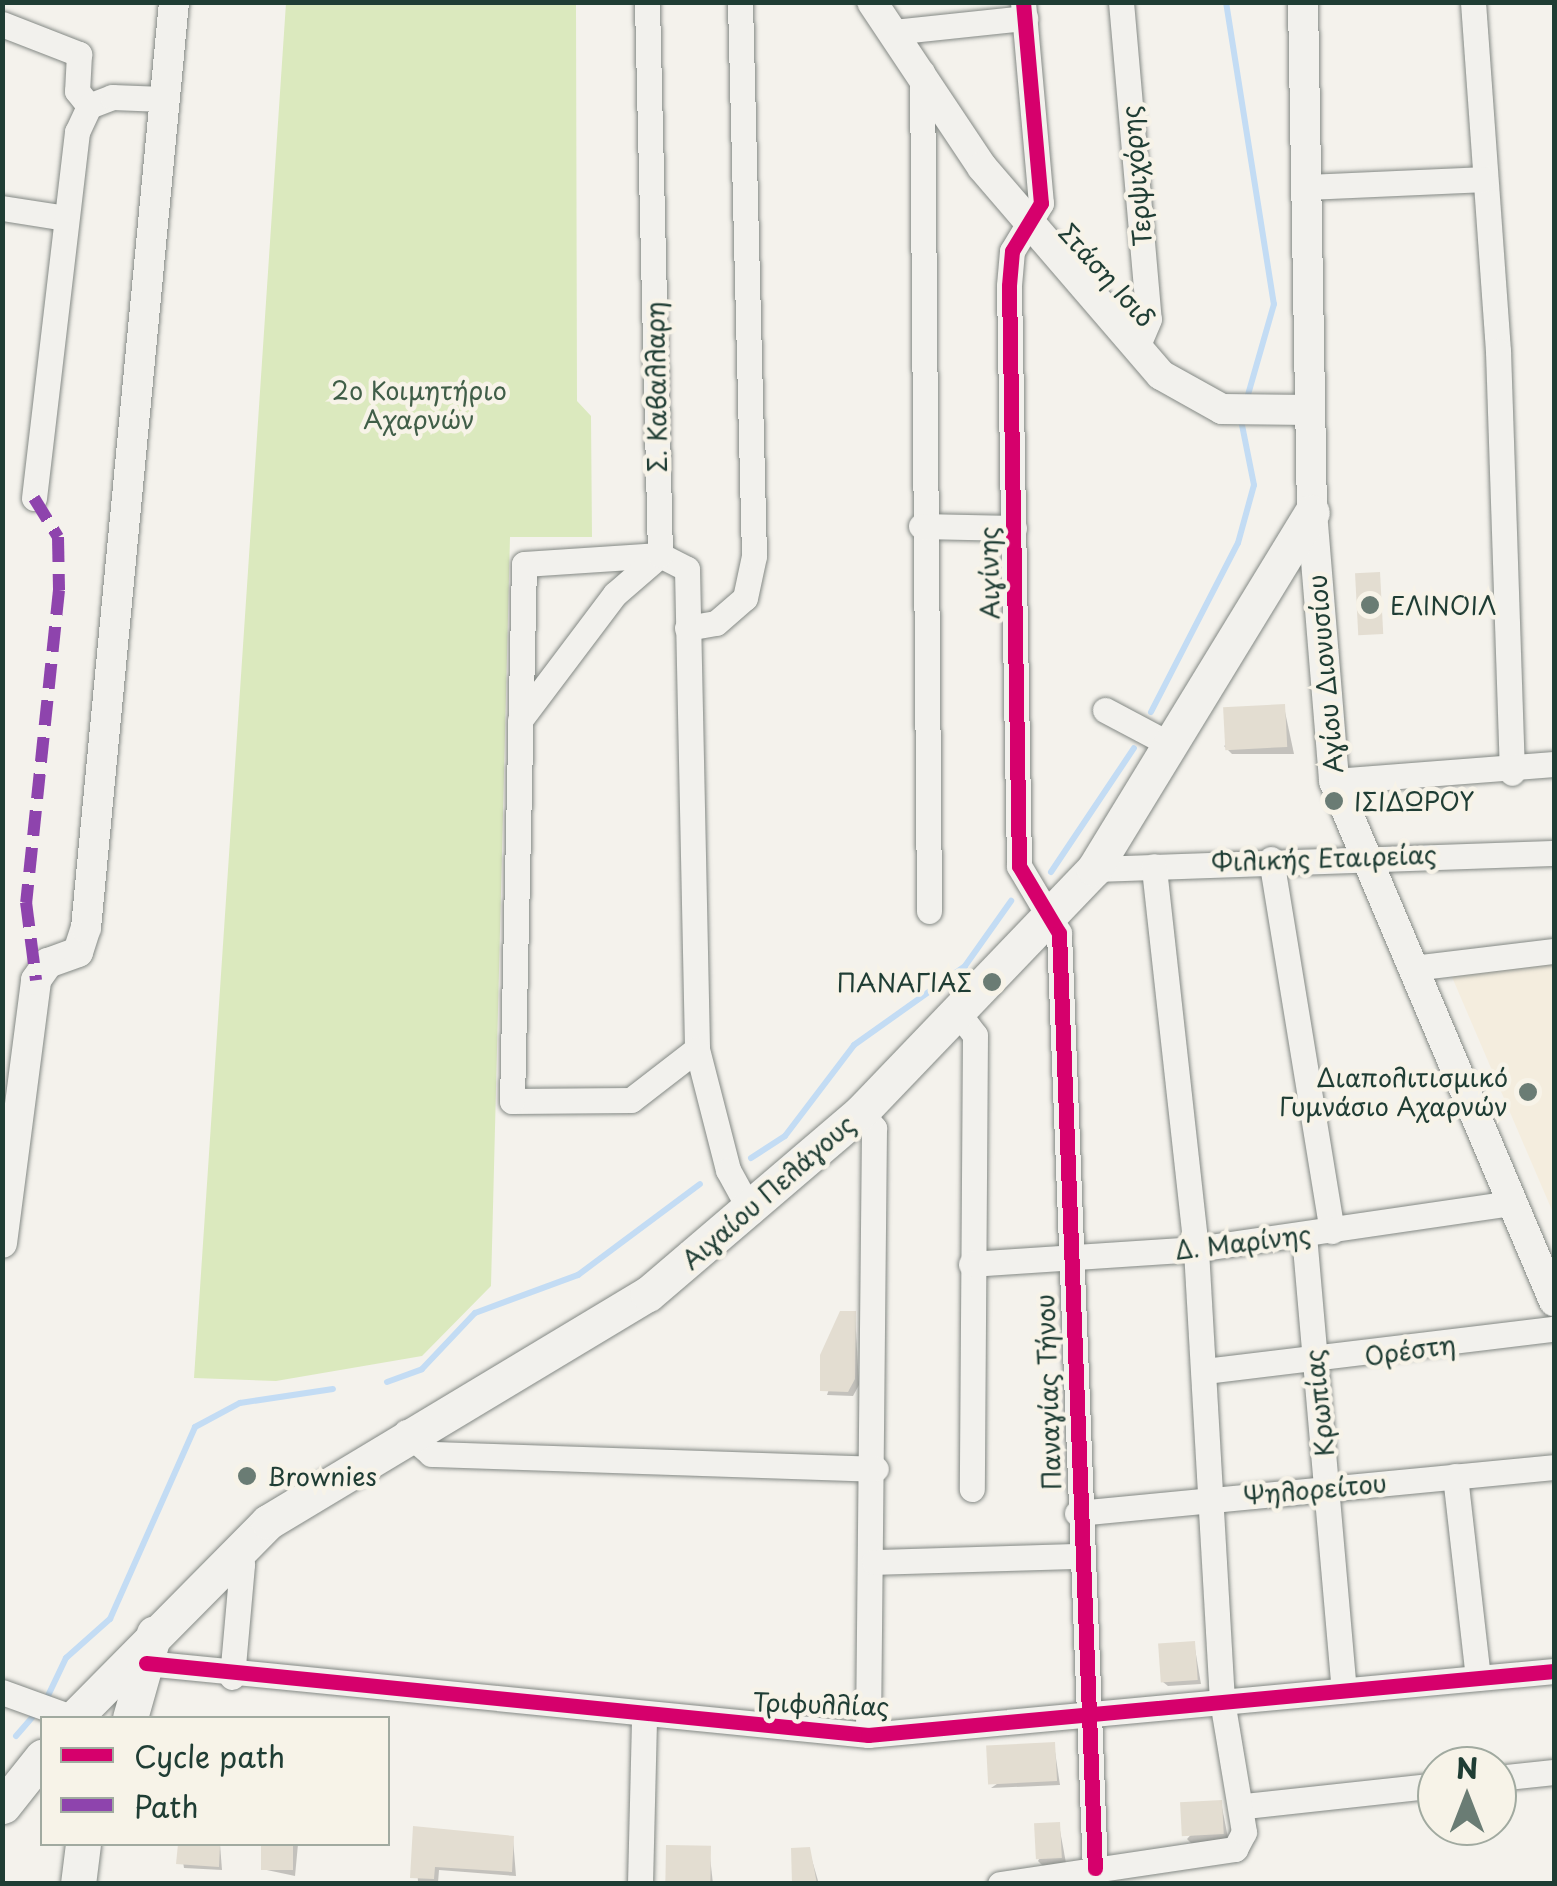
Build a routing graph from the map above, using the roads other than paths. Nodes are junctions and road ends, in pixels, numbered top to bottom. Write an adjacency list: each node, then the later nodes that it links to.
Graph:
1 (174, 2): 12 (street)
2 (647, 2): 25 (street, Σ. Καβαλλαρη)
3 (740, 2): 26 (street)
4 (872, 2): 10 (street, Στάση Ισιδ)
5 (1121, 2): 19 (street, Τερψιχόρης)
6 (1303, 2): 15 (street, Αγίου Διονυσίου)
7 (1473, 2): 14 (street)
8 (1024, 10): 10 (street); 18 (street, Αιγίνης)
9 (2, 24): 13 (street)
10 (892, 32): 11 (street, Στάση Ισιδ)
11 (922, 72): 18 (street, Στάση Ισιδ); 23 (street)
12 (164, 100): 13 (street); 48 (street)
13 (89, 106): 17 (street)
14 (1486, 179): 15 (street); 31 (street)
15 (1308, 187): 20 (street, Αγίου Διονυσίου)
16 (2, 208): 17 (street)
17 (60, 217): 21 (street)
18 (1030, 226): 19 (street, Στάση Ισιδ); 24 (street, Αιγίνης)
19 (1137, 347): 20 (street, Στάση Ισιδ)
20 (1310, 410): 22 (street, Αγίου Διονυσίου)
21 (34, 498)
22 (1312, 512): 29 (main road, Αιγαίου Πελάγους); 32 (street, Αγίου Διονυσίου)
23 (921, 526): 24 (street); 38 (street)
24 (1014, 528): 39 (street, Αιγίνης)
25 (660, 555): 26 (street); 28 (street); 28 (street)
26 (687, 628): 43 (street)
27 (1105, 710): 29 (street)
28 (520, 720): 43 (street)
29 (1171, 745): 37 (main road, Αιγαίου Πελάγους)
30 (1554, 764): 31 (street)
31 (1512, 773): 32 (street)
32 (1334, 781): 34 (street, Αγίου Διονυσίου)
33 (1554, 853): 34 (street, Φιλικής Εταιρείας)
34 (1370, 854): 35 (street, Φιλικής Εταιρείας); 41 (street, Αγίου Διονυσίου)
35 (1270, 859): 36 (street, Φιλικής Εταιρείας); 47 (street)
36 (1154, 866): 37 (street, Φιλικής Εταιρείας); 50 (street)
37 (1094, 869): 39 (main road, Αιγαίου Πελάγους)
38 (929, 911)
39 (1051, 915): 42 (main road, Αιγαίου Πελάγους); 51 (street, Παναγίας Τήνου)
40 (1554, 950): 41 (street)
41 (1412, 968): 45 (street, Αγίου Διονυσίου)
42 (959, 1014): 44 (main road, Αιγαίου Πελάγους); 52 (street)
43 (697, 1049): 46 (street)
44 (861, 1112): 46 (main road, Αιγαίου Πελάγους); 59 (street)
45 (1512, 1204): 47 (street, Δ. Μαρίνης); 53 (street, Αγίου Διονυσίου)
46 (750, 1212): 57 (main road, Αιγαίου Πελάγους)
47 (1332, 1231): 49 (street, Δ. Μαρίνης)
48 (3, 1232)
49 (1304, 1235): 50 (street, Δ. Μαρίνης); 55 (street, Κρωπίας)
50 (1196, 1249): 51 (street, Δ. Μαρίνης); 56 (street)
51 (1070, 1260): 52 (street, Δ. Μαρίνης); 64 (street, Παναγίας Τήνου)
52 (971, 1264): 62 (street)
53 (1554, 1301)
54 (1554, 1329): 55 (street, Ορέστη)
55 (1314, 1364): 56 (street, Ορέστη); 61 (street, Κρωπίας)
56 (1205, 1370): 63 (street)
57 (406, 1432): 59 (street); 65 (main road, Αιγαίου Πελάγους)
58 (1554, 1466): 60 (street, Ψηλορείτου)
59 (876, 1468): 67 (street)
60 (1455, 1476): 61 (street, Ψηλορείτου); 71 (street)
61 (1329, 1488): 63 (street, Ψηλορείτου); 72 (street, Κρωπίας)
62 (972, 1489)
63 (1210, 1498): 64 (street, Ψηλορείτου); 74 (street)
64 (1076, 1513): 66 (street, Παναγίας Τήνου)
65 (233, 1555): 68 (main road, Αιγαίου Πελάγους); 70 (street)
66 (1079, 1556): 67 (street); 75 (street, Παναγίας Τήνου)
67 (874, 1562): 80 (street)
68 (150, 1648): 70 (street, Τριφυλλίας); 77 (main road, Αιγαίου Πελάγους); 78 (main road)
69 (1554, 1671): 71 (street, Τριφυλλίας)
70 (232, 1677): 79 (street, Τριφυλλίας)
71 (1478, 1678): 72 (street, Τριφυλλίας)
72 (1344, 1690): 74 (street, Τριφυλλίας)
73 (2, 1692): 76 (street)
74 (1222, 1700): 75 (street, Τριφυλλίας); 87 (street)
75 (1086, 1714): 80 (street, Τριφυλλίας); 89 (street, Παναγίας Τήνου)
76 (68, 1716)
77 (76, 1716)
78 (131, 1716)
79 (644, 1718): 80 (street, Τριφυλλίας); 91 (street)
80 (868, 1735)
81 (40, 1760): 86 (main road)
82 (1554, 1772): 83 (street)
83 (1517, 1776)
84 (1417, 1787): 87 (street)
85 (40, 1802): 86 (main road)
86 (3, 1806)
87 (1245, 1806): 89 (street)
88 (82, 1860): 90 (street)
89 (1094, 1868): 92 (street)
90 (94, 1884)
91 (640, 1884)
92 (1000, 1884)

